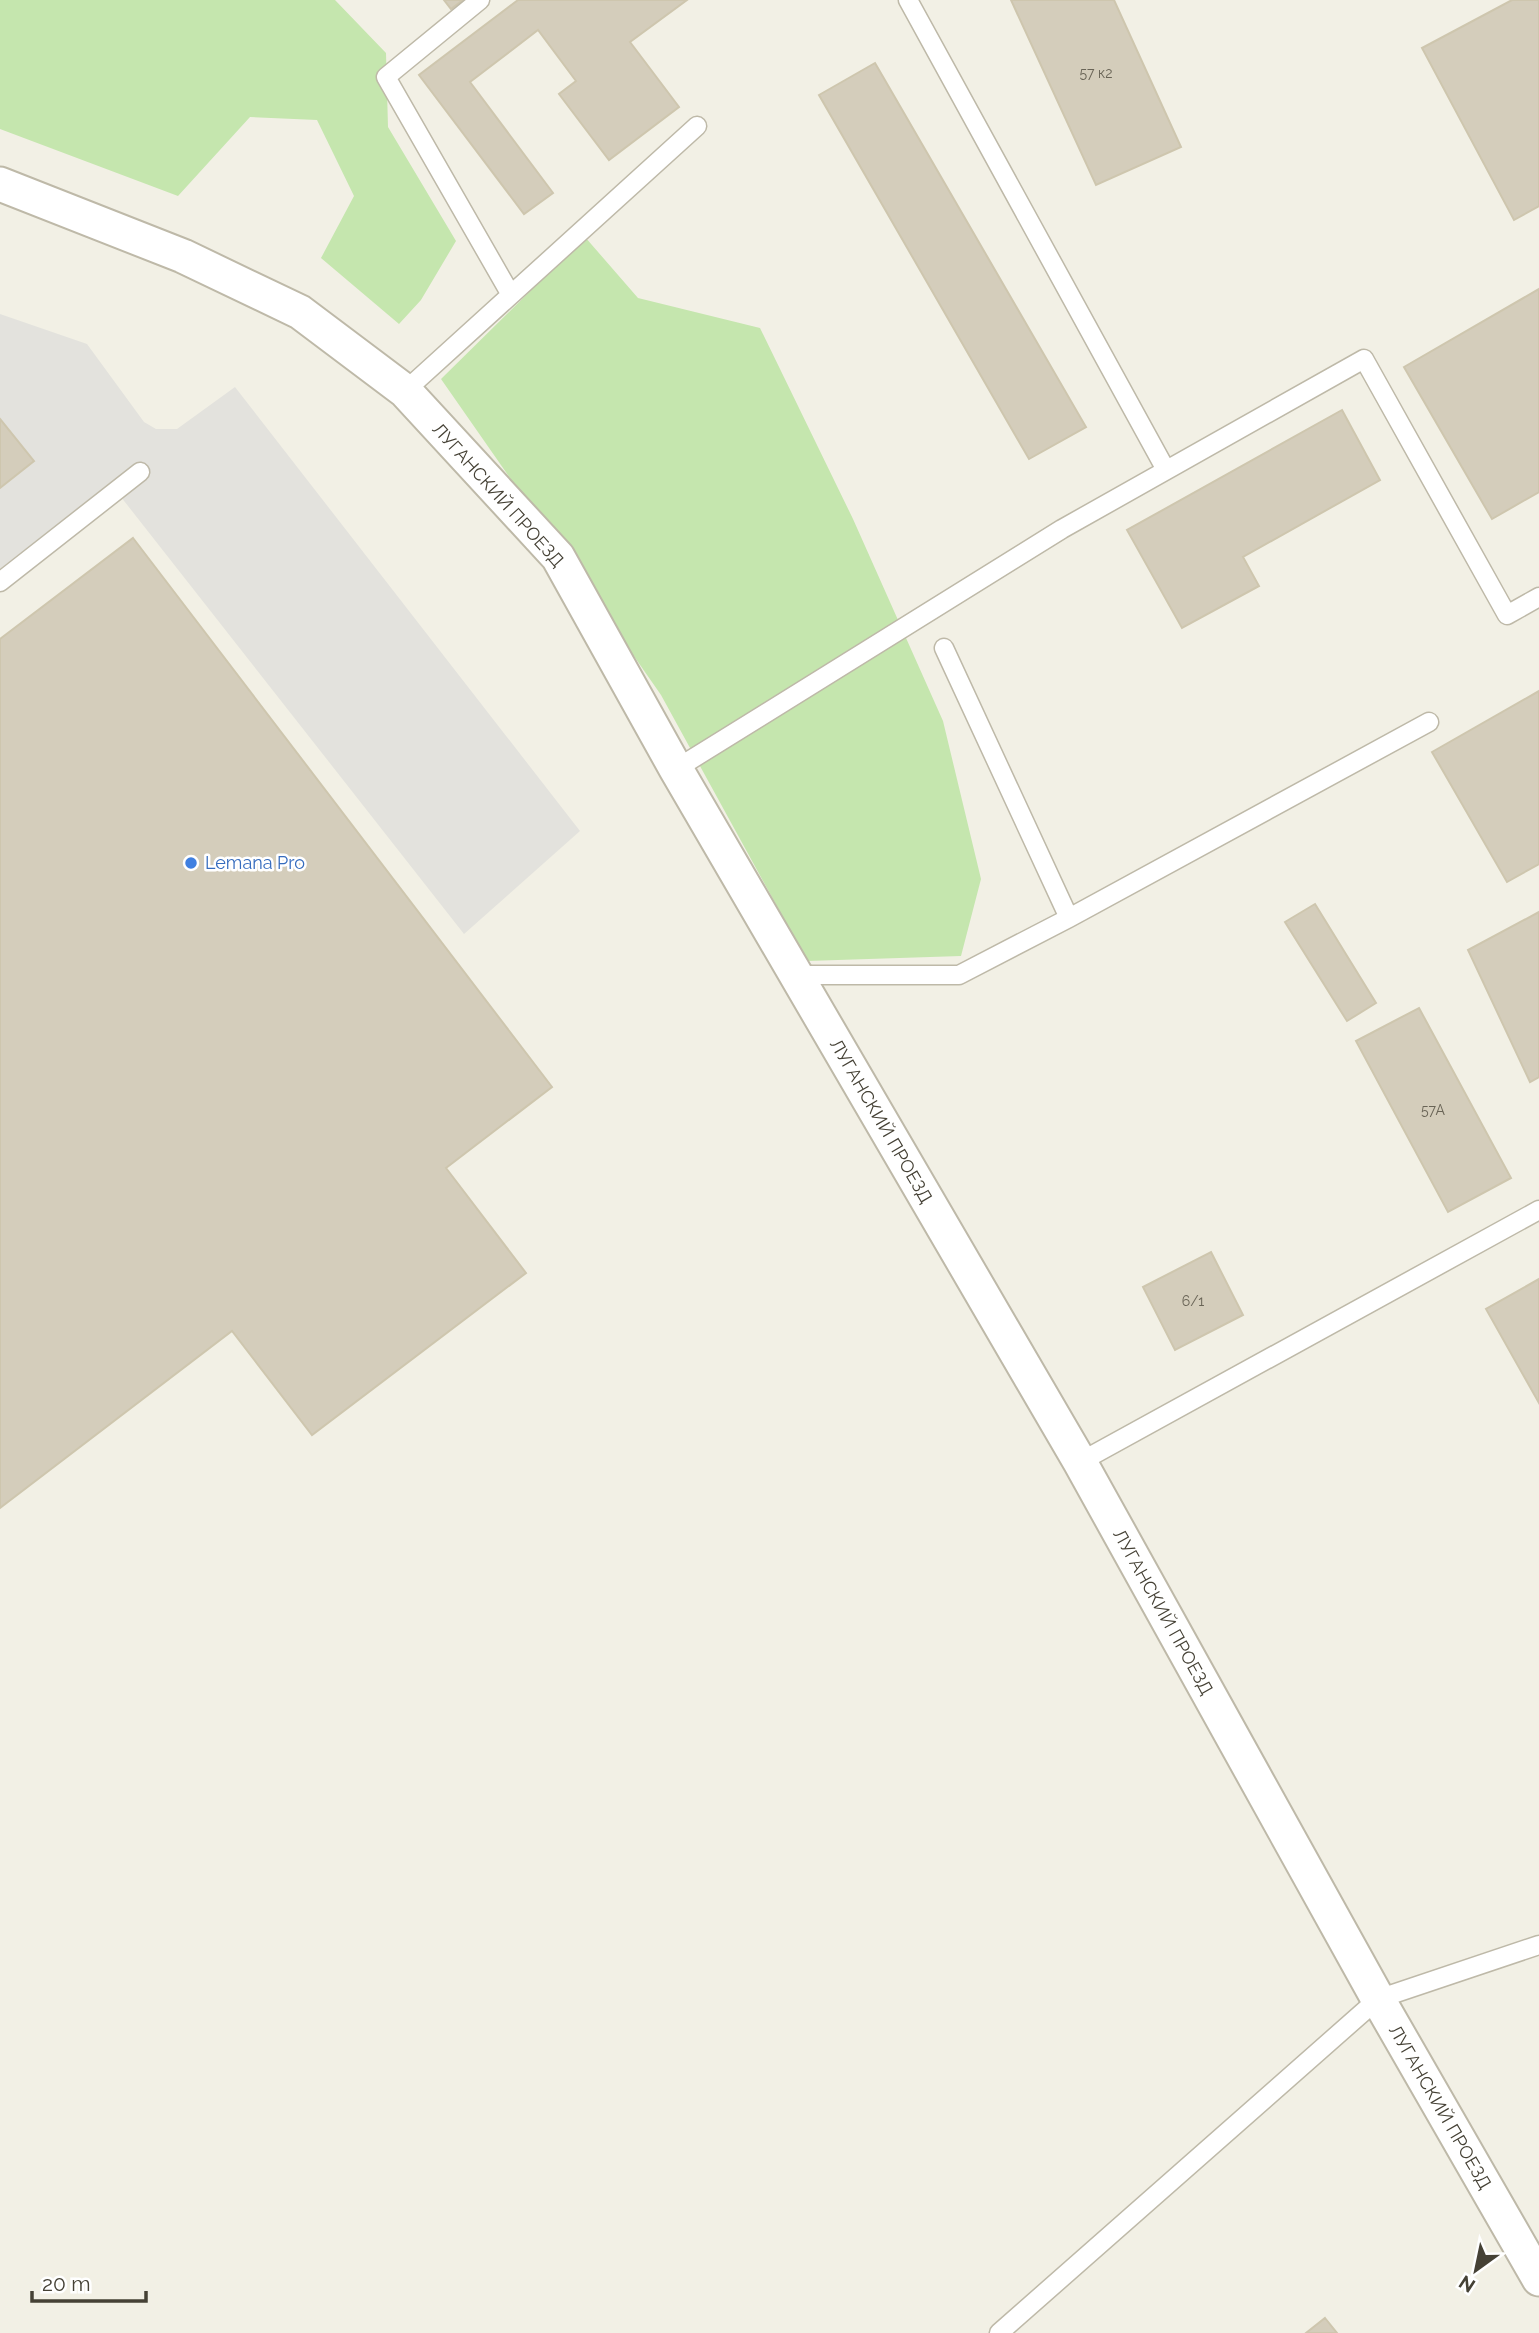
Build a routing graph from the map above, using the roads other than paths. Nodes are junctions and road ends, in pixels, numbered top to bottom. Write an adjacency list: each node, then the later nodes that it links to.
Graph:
1 (480, 0): 5 (lane)
2 (908, 0): 7 (lane)
3 (697, 126): 5 (lane)
4 (0, 184): 6 (street, ЛУГАНСКИЙ ПРОЕЗД)
5 (511, 295): 6 (lane)
6 (405, 391): 13 (street, ЛУГАНСКИЙ ПРОЕЗД)
7 (1166, 470): 10 (lane); 13 (lane)
8 (140, 472): 9 (lane)
9 (0, 582)
10 (1539, 597)
11 (944, 648): 14 (lane)
12 (1429, 722): 14 (lane)
13 (676, 769): 15 (street, ЛУГАНСКИЙ ПРОЕЗД)
14 (1069, 918): 15 (lane)
15 (795, 975): 17 (street, ЛУГАНСКИЙ ПРОЕЗД)
16 (1539, 1210): 17 (lane)
17 (1080, 1462): 19 (street, ЛУГАНСКИЙ ПРОЕЗД)
18 (1539, 1945): 19 (lane)
19 (1378, 1999): 20 (street, ЛУГАНСКИЙ ПРОЕЗД); 21 (lane)
20 (1539, 2279)
21 (999, 2333)

